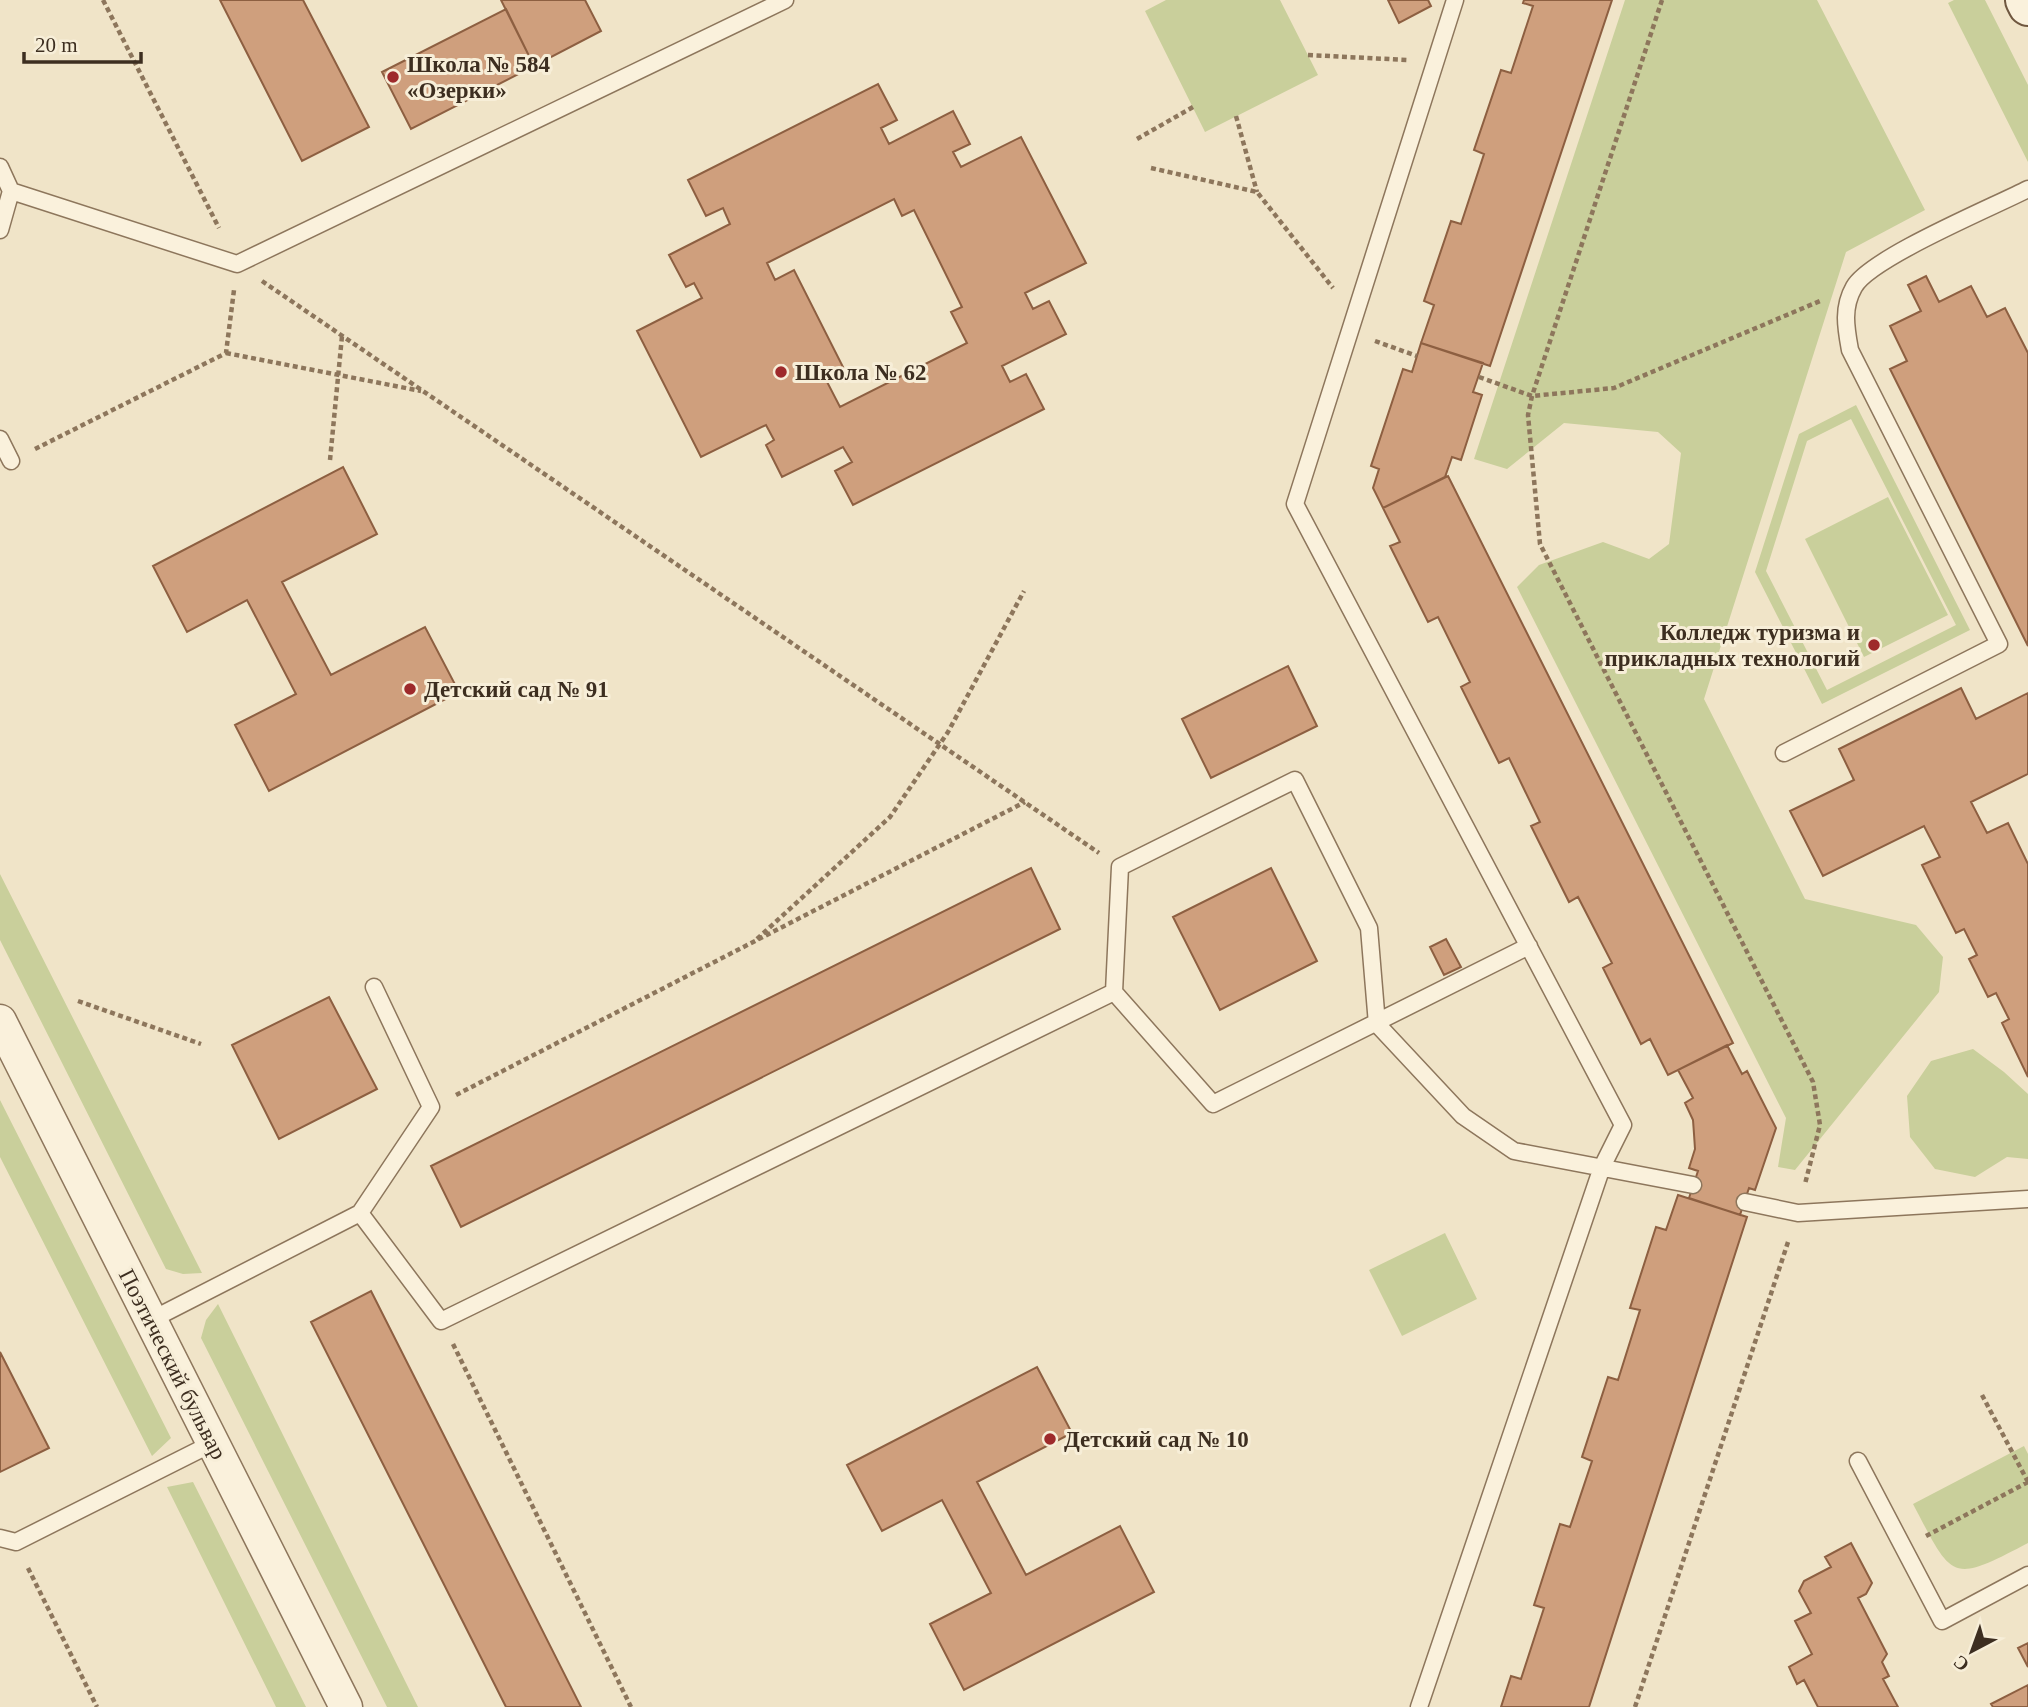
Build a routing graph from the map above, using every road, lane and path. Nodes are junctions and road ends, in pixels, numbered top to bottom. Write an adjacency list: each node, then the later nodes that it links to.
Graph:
1 (103, 0): 18 (path)
2 (785, 0): 18 (lane)
3 (1662, 0): 28 (path)
4 (2025, 0): 6 (main road)
5 (1452, 3): 8 (lane)
6 (2028, 6)
7 (1308, 55): 8 (path)
8 (1436, 61): 20 (lane)
9 (1194, 107): 11 (path)
10 (1236, 116): 16 (path)
11 (1137, 139)
12 (0, 167): 15 (lane)
13 (1152, 168): 16 (path)
14 (2028, 189): 19 (lane)
15 (11, 191): 17 (lane); 18 (lane)
16 (1257, 192): 20 (path)
17 (0, 230)
18 (237, 264): 22 (path); 23 (path)
19 (1854, 286): 28 (path); 34 (lane)
20 (1356, 316): 21 (lane)
21 (1350, 332): 24 (path); 38 (lane)
22 (342, 336): 25 (path); 27 (path)
23 (226, 353): 25 (path); 31 (path)
24 (1417, 356)
25 (338, 375): 27 (path); 30 (path)
26 (1479, 377): 28 (path)
27 (423, 391): 33 (path)
28 (1532, 396): 51 (path)
29 (0, 439): 31 (lane)
30 (330, 460)
31 (10, 461)
32 (1024, 591): 33 (path)
33 (939, 743): 35 (path); 37 (path)
34 (1784, 752)
35 (1025, 802): 36 (path); 37 (path)
36 (1120, 867): 40 (lane); 43 (lane)
37 (753, 942): 45 (path)
38 (1529, 946): 43 (lane); 46 (lane)
39 (374, 987): 45 (lane)
40 (1114, 992): 43 (lane); 53 (lane)
41 (78, 1001): 44 (path)
42 (0, 1021): 52 (street, Поэтический бульвар)
43 (1377, 1024): 46 (lane)
44 (201, 1044)
45 (431, 1108): 50 (lane)
46 (1602, 1167): 47 (lane); 64 (lane)
47 (1693, 1185)
48 (2028, 1199): 51 (lane)
49 (1745, 1202): 51 (lane)
50 (360, 1213): 52 (lane); 53 (lane)
51 (1798, 1213): 65 (path)
52 (151, 1320): 55 (street, Поэтический бульвар)
53 (441, 1321): 63 (path)
54 (1982, 1395): 57 (path)
55 (212, 1443): 58 (lane); 62 (street, Поэтический бульвар)
56 (1858, 1461): 59 (lane)
57 (2028, 1482): 59 (path)
58 (8, 1540): 61 (path)
59 (1903, 1548): 60 (lane)
60 (2028, 1575)
61 (97, 1707)
62 (346, 1707)
63 (631, 1707)
64 (1419, 1707)
65 (1635, 1707)

